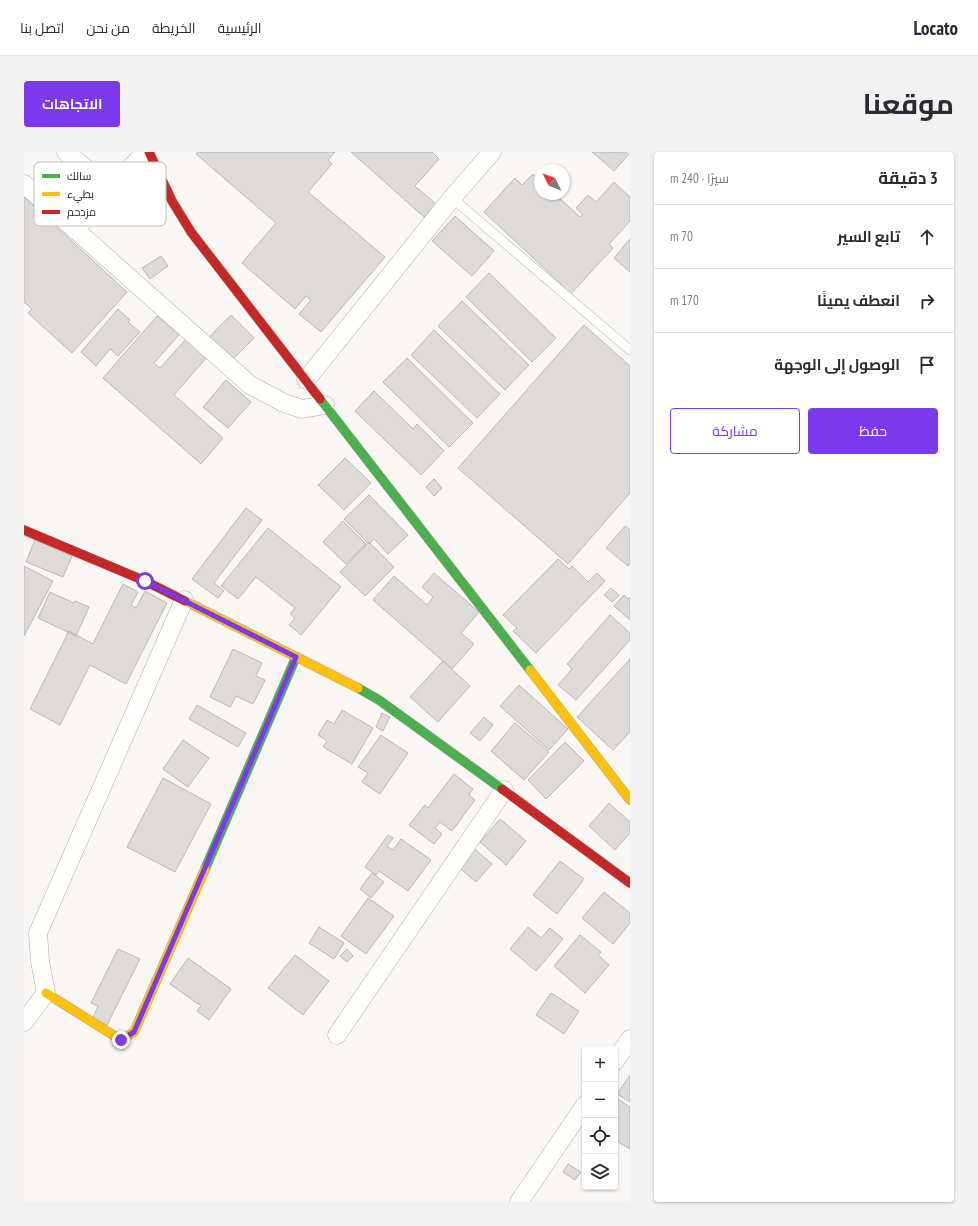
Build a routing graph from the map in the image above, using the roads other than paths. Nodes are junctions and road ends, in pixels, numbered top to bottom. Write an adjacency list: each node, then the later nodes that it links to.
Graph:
1 (66, 152): 5 (street)
2 (145, 152): 6 (street)
3 (149, 152): 7 (street)
4 (492, 152): 11 (street)
5 (78, 162)
6 (136, 162)
7 (154, 162)
8 (24, 184): 10 (street)
9 (166, 188): 16 (street)
10 (34, 193)
11 (452, 198): 15 (lane); 16 (street)
12 (71, 226): 14 (street)
13 (79, 226): 14 (street)
14 (75, 230): 17 (street)
15 (630, 350)
16 (306, 380): 17 (street)
17 (325, 405): 22 (street)
18 (24, 530): 19 (street)
19 (184, 600): 20 (street); 24 (street)
20 (296, 657): 21 (street); 24 (street)
21 (504, 790): 23 (street); 26 (street)
22 (630, 800)
23 (630, 883)
24 (46, 993): 25 (street)
25 (24, 1022)
26 (338, 1035)
27 (630, 1039): 28 (street)
28 (618, 1057)
29 (582, 1109): 30 (street)
30 (519, 1202)

